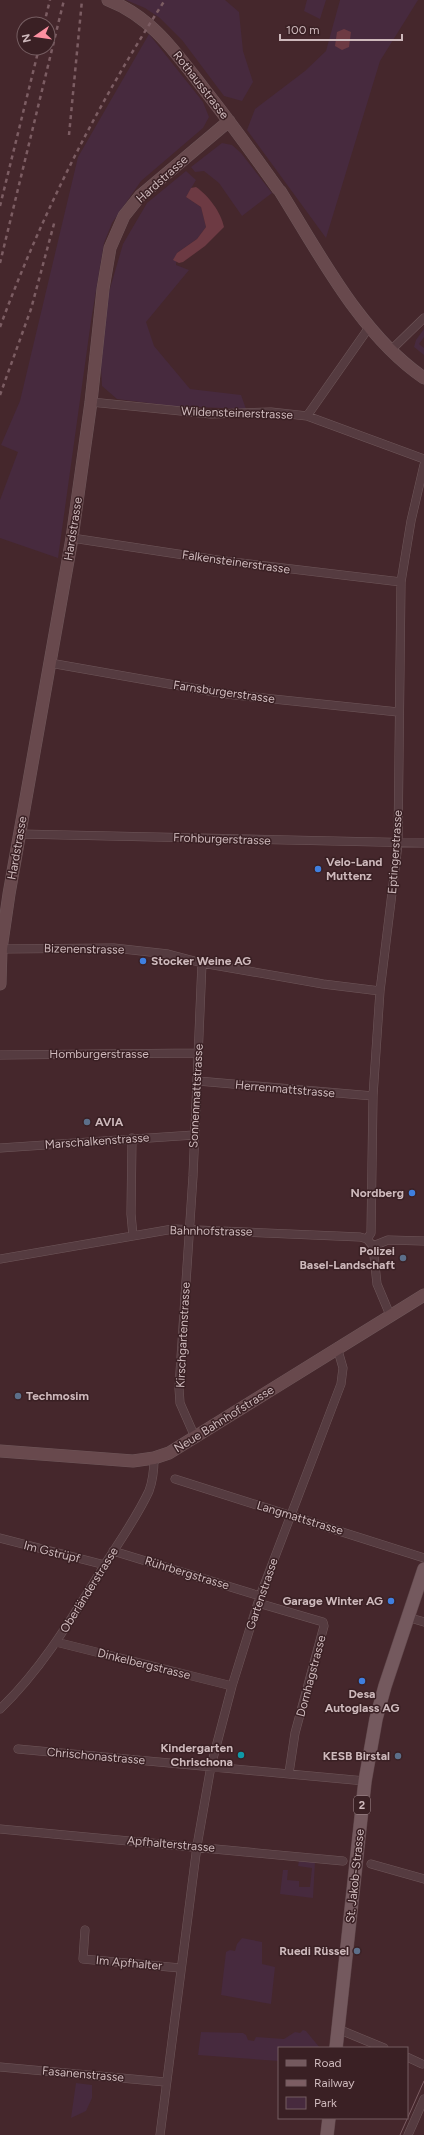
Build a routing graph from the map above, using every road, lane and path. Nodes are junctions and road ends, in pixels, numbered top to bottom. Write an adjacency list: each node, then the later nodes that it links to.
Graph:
1 (108, 0): 2 (street, Rothausstrasse)
2 (230, 121): 4 (street, Rothausstrasse); 7 (street, Hardstrasse)
3 (424, 318): 5 (street)
4 (370, 326): 5 (street, Rothausstrasse); 8 (street)
5 (390, 351): 6 (street, Rothausstrasse)
6 (424, 378)
7 (91, 402): 8 (street, Wildensteinerstrasse); 11 (street, Hardstrasse)
8 (307, 416): 9 (street, Wildensteinerstrasse)
9 (424, 459)
10 (424, 465): 12 (street, Eptingerstrasse)
11 (72, 538): 12 (street, Falkensteinerstrasse); 13 (street, Hardstrasse)
12 (401, 582): 14 (street, Eptingerstrasse)
13 (50, 663): 14 (street, Farnsburgerstrasse); 15 (street, Hardstrasse)
14 (398, 712): 17 (street, Eptingerstrasse)
15 (20, 834): 17 (street, Frohburgerstrasse); 18 (street, Hardstrasse)
16 (424, 843): 17 (street, Frohburgerstrasse)
17 (398, 844): 21 (street, Eptingerstrasse)
18 (0, 949): 19 (street, Bizenenstrasse); 20 (street, Hardstrasse)
19 (202, 963): 21 (street, Bizenenstrasse); 22 (street, Sonnenmattstrasse)
20 (0, 984)
21 (380, 990): 25 (street, Eptingerstrasse)
22 (199, 1053): 23 (street, Homburgerstrasse); 24 (street, Sonnenmattstrasse)
23 (0, 1055)
24 (198, 1081): 25 (street, Herrenmattstrasse); 26 (street, Sonnenmattstrasse)
25 (373, 1096): 31 (street, Eptingerstrasse)
26 (194, 1136): 27 (street, Marschalkenstrasse); 29 (street, Sonnenmattstrasse)
27 (132, 1138): 28 (street, Marschalkenstrasse); 30 (street)
28 (0, 1148)
29 (189, 1229): 30 (street, Bahnhofstrasse); 31 (street, Bahnhofstrasse); 38 (street, Kirschgartenstrasse)
30 (133, 1236): 34 (street, Bahnhofstrasse)
31 (367, 1239): 33 (street)
32 (424, 1241): 33 (street)
33 (372, 1246): 36 (street)
34 (0, 1259)
35 (424, 1295): 36 (street, Neue Bahnhofstrasse)
36 (390, 1315): 37 (street, Neue Bahnhofstrasse)
37 (337, 1347): 38 (street, Neue Bahnhofstrasse); 42 (street, Gartenstrasse)
38 (195, 1437): 40 (street, Neue Bahnhofstrasse)
39 (0, 1451): 40 (street, Neue Bahnhofstrasse)
40 (154, 1458): 44 (street, Oberländerstrasse)
41 (175, 1479): 42 (street, Langmattstrasse)
42 (290, 1514): 45 (street, Langmattstrasse); 48 (street, Gartenstrasse)
43 (0, 1538): 46 (street, Im Gstrüpf)
44 (114, 1551): 46 (street, Oberländerstrasse); 48 (street, Rührbergstrasse)
45 (424, 1558)
46 (105, 1565): 51 (street, Oberländerstrasse)
47 (424, 1569): 49 (main road, St. Jakob-Strasse / 2)
48 (259, 1599): 52 (street, Gartenstrasse); 56 (street, Dornhagstrasse)
49 (407, 1617): 50 (street); 57 (main road, St. Jakob-Strasse / 2)
50 (424, 1622)
51 (56, 1642): 52 (street, Dinkelbergstrasse); 53 (street, Oberländerstrasse)
52 (232, 1686): 55 (street, Gartenstrasse)
53 (0, 1709)
54 (18, 1749): 55 (street, Chrischonastrasse)
55 (211, 1766): 56 (street, Chrischonastrasse); 59 (street, Gartenstrasse)
56 (289, 1774): 57 (street, Chrischonastrasse)
57 (365, 1781): 65 (main road, St. Jakob-Strasse / 2)
58 (0, 1829): 59 (street, Apfhalterstrasse)
59 (196, 1846): 60 (street, Apfhalterstrasse); 64 (street, Gartenstrasse)
60 (343, 1860)
61 (371, 1864): 62 (street)
62 (424, 1879)
63 (84, 1930): 64 (street, Im Apfhalter)
64 (180, 1968): 71 (street, Gartenstrasse)
65 (338, 2029): 66 (main road, St. Jakob-Strasse / 2); 67 (street)
66 (336, 2047)
67 (382, 2047)
68 (408, 2057): 69 (street)
69 (422, 2064)
70 (0, 2067): 71 (street, Fasanenstrasse)
71 (165, 2082): 74 (street, Gartenstrasse)
72 (424, 2099): 76 (street)
73 (329, 2119): 75 (main road)
74 (160, 2135)
75 (327, 2135)
76 (408, 2135)

